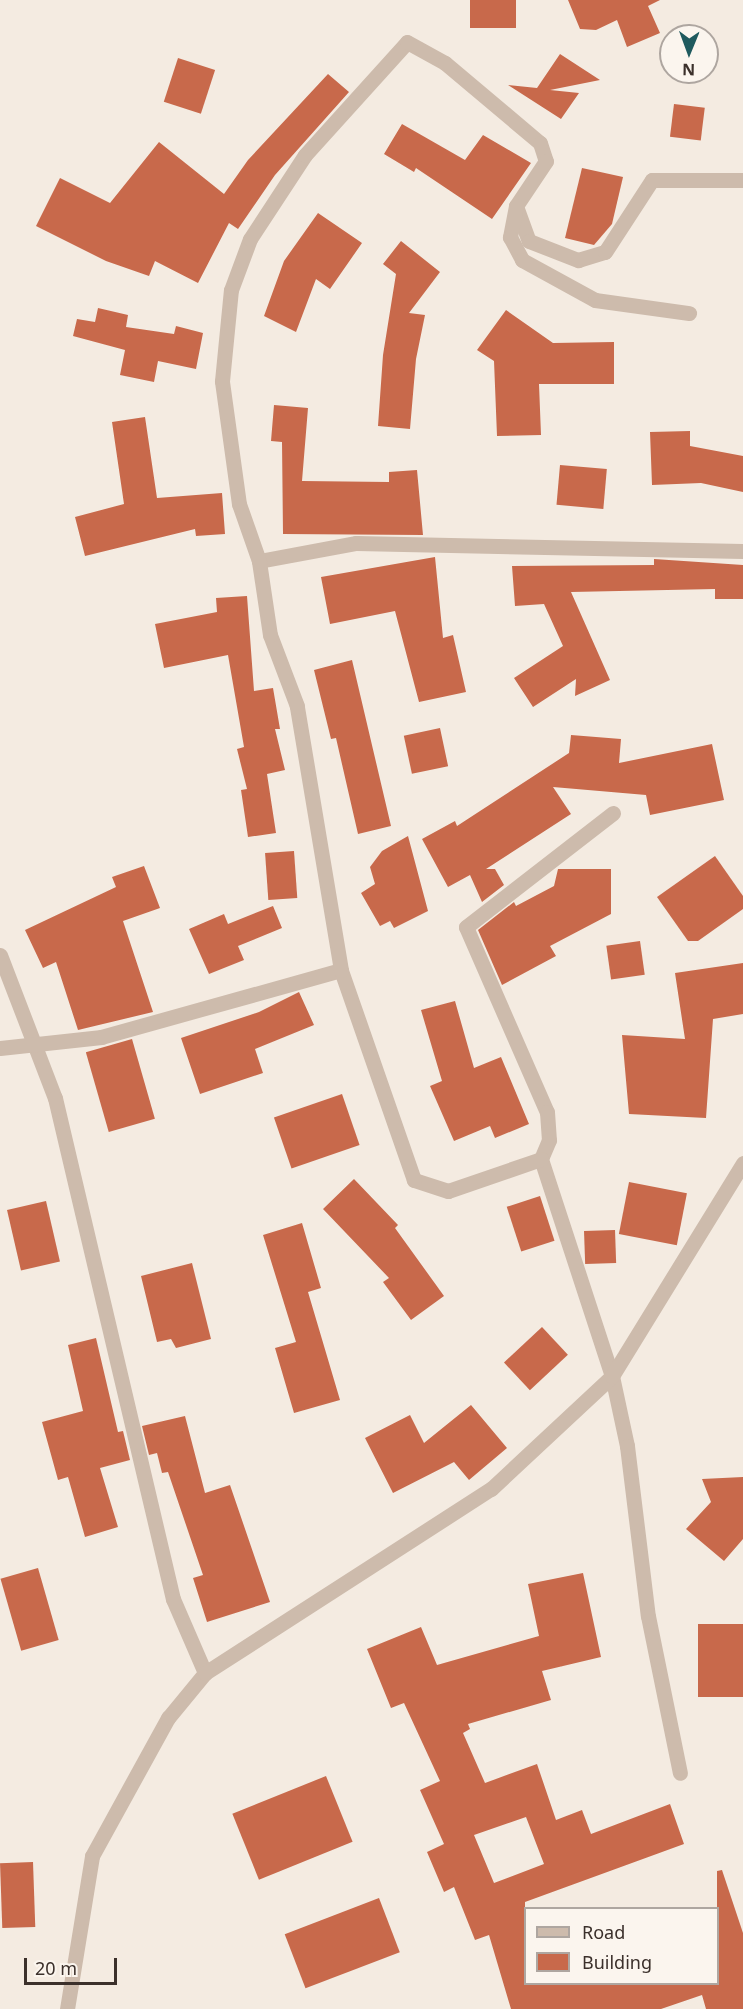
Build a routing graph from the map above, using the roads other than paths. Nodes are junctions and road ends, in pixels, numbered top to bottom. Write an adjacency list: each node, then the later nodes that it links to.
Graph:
1 (743, 180): 2 (street)
2 (516, 206): 3 (street); 5 (street)
3 (689, 313)
4 (743, 551): 5 (street)
5 (259, 561): 8 (street)
6 (613, 813): 11 (street)
7 (0, 955): 9 (street)
8 (341, 970): 9 (street); 11 (street)
9 (36, 1045): 10 (street); 14 (street)
10 (0, 1048)
11 (542, 1159): 13 (street)
12 (743, 1162): 13 (street)
13 (612, 1376): 14 (street); 15 (street)
14 (205, 1673): 16 (street)
15 (680, 1773)
16 (67, 2009)

